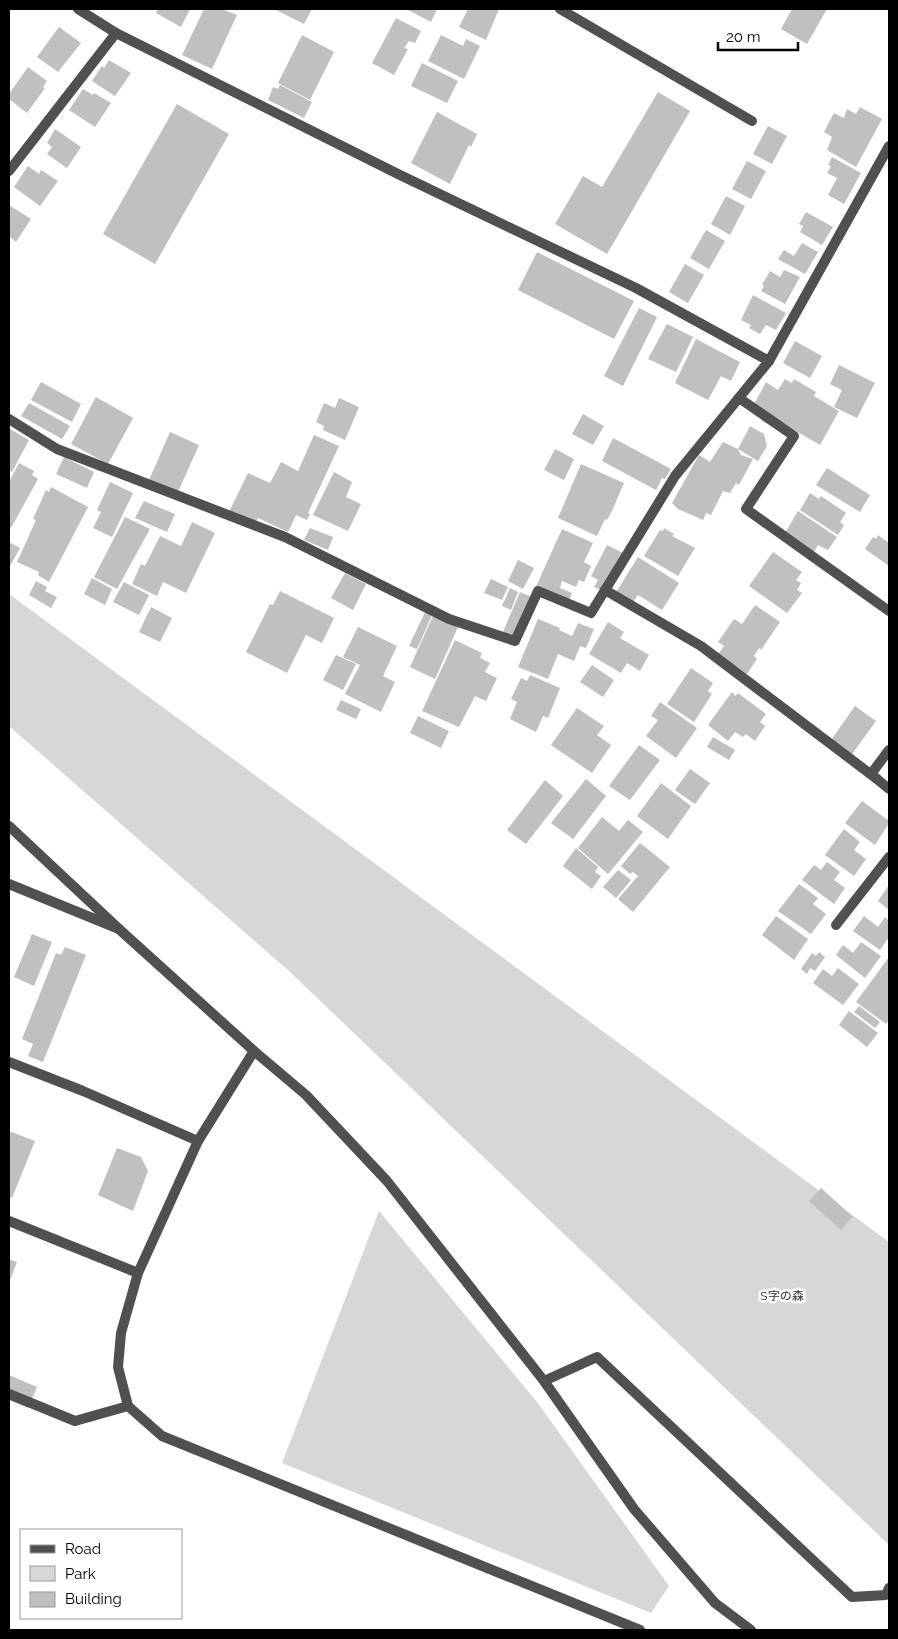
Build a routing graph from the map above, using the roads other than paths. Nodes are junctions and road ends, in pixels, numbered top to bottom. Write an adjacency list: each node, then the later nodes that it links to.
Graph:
1 (78, 9): 3 (street)
2 (560, 9): 4 (street)
3 (116, 33): 6 (street); 7 (street)
4 (752, 121)
5 (889, 146): 7 (street)
6 (9, 170)
7 (769, 361): 8 (street)
8 (739, 398): 10 (street); 11 (street)
9 (9, 419): 10 (street)
10 (605, 590): 13 (street)
11 (889, 611)
12 (889, 750): 13 (street)
13 (878, 779): 14 (street)
14 (889, 789)
15 (9, 826): 19 (street)
16 (889, 857): 18 (street)
17 (9, 884): 19 (street)
18 (836, 925)
19 (120, 930): 20 (street)
20 (254, 1051): 22 (street); 25 (street)
21 (9, 1062): 22 (street)
22 (198, 1141): 24 (street)
23 (9, 1220): 24 (street)
24 (138, 1273): 27 (street)
25 (544, 1381): 28 (street); 30 (street)
26 (9, 1394): 27 (street)
27 (128, 1406): 29 (street)
28 (889, 1588)
29 (640, 1630)
30 (751, 1630)

